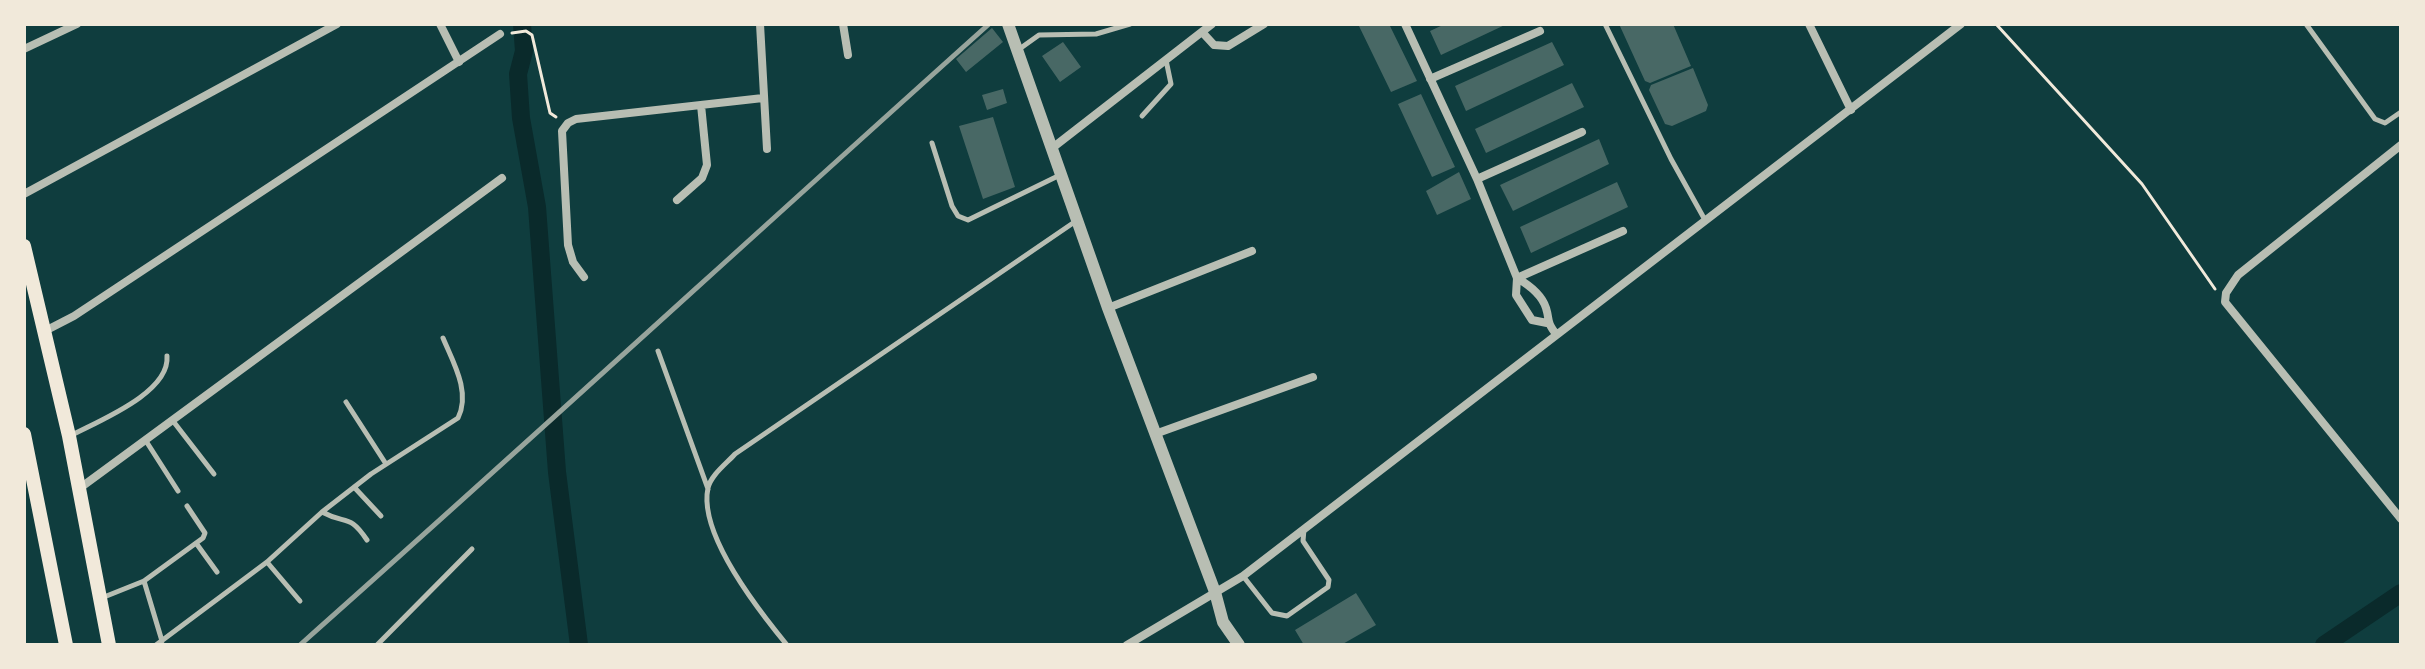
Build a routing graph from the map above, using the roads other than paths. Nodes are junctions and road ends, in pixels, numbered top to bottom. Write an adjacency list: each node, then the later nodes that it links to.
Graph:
1 (77, 24): 18 (street)
2 (337, 24): 37 (street)
3 (440, 24): 22 (street)
4 (760, 24): 24 (street)
5 (843, 24): 20 (street)
6 (1008, 24): 19 (street)
7 (1130, 24): 19 (lane)
8 (1212, 24): 16 (street)
9 (1264, 24): 16 (street)
10 (1405, 24): 23 (street)
11 (1605, 24): 40 (lane)
12 (1961, 24): 26 (street)
13 (2306, 24): 27 (lane)
14 (1813, 26): 26 (street)
15 (1540, 31): 23 (street)
16 (1202, 32): 21 (street)
17 (500, 34): 22 (street)
18 (24, 49)
19 (1017, 50): 33 (street)
20 (848, 55)
21 (1166, 60): 28 (lane); 33 (street)
22 (459, 62): 48 (street)
23 (1430, 79): 36 (street)
24 (763, 98): 25 (street); 32 (street)
25 (701, 105): 38 (street); 44 (street)
26 (1851, 110): 40 (street)
27 (2401, 112)
28 (1142, 116)
29 (1582, 132): 36 (street)
30 (932, 143): 34 (lane)
31 (2401, 145): 70 (street)
32 (767, 149)
33 (1051, 149): 34 (street)
34 (1061, 175): 39 (street)
35 (502, 178): 55 (street)
36 (1477, 179): 45 (street)
37 (24, 194)
38 (677, 200)
39 (1077, 220): 46 (street); 65 (lane)
40 (1706, 221): 49 (street)
41 (1623, 231): 45 (street)
42 (24, 246): 48 (main road)
43 (1252, 251): 46 (street)
44 (584, 277)
45 (1517, 278): 47 (street); 47 (street)
46 (1108, 308): 57 (street)
47 (1547, 323): 49 (street)
48 (42, 332): 58 (main road)
49 (1556, 334): 71 (street)
50 (443, 338): 61 (lane)
51 (658, 351): 65 (lane)
52 (167, 356): 58 (lane)
53 (1313, 377): 57 (street)
54 (346, 402): 61 (lane)
55 (173, 421): 59 (street); 62 (lane)
56 (24, 434): 60 (main road)
57 (1155, 434): 79 (street)
58 (69, 436): 64 (main road)
59 (146, 441): 64 (street); 66 (lane)
60 (27, 461): 83 (main road)
61 (386, 464): 63 (lane)
62 (214, 474)
63 (354, 487): 68 (lane); 69 (lane)
64 (80, 488): 80 (main road)
65 (708, 489): 86 (lane)
66 (178, 491)
67 (187, 506): 73 (lane)
68 (322, 512): 72 (lane); 75 (lane)
69 (381, 516)
70 (2401, 519)
71 (1305, 528): 77 (street); 77 (lane)
72 (367, 540)
73 (196, 543): 76 (lane); 78 (lane)
74 (472, 549): 85 (lane)
75 (267, 562): 81 (lane); 82 (lane)
76 (217, 572)
77 (1243, 576): 79 (street)
78 (144, 581): 80 (lane); 82 (lane)
79 (1215, 592): 87 (street); 88 (street)
80 (99, 599): 84 (main road)
81 (300, 601)
82 (159, 643)
83 (66, 645)
84 (109, 645)
85 (377, 645)
86 (787, 645)
87 (1127, 645)
88 (1239, 645)

